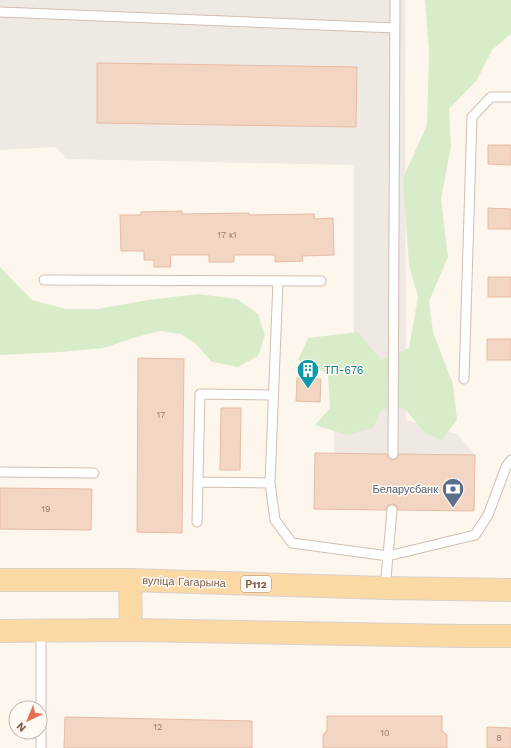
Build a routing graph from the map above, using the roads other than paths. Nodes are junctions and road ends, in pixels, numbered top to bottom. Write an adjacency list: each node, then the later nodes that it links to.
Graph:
1 (395, 0): 3 (lane)
2 (0, 12): 3 (lane)
3 (395, 28): 10 (lane)
4 (511, 97): 8 (lane)
5 (44, 280): 6 (lane)
6 (278, 281): 7 (lane); 9 (lane)
7 (322, 281)
8 (464, 379)
9 (273, 395): 14 (lane); 15 (lane)
10 (393, 454)
11 (511, 460): 18 (lane)
12 (0, 472): 13 (lane)
13 (94, 474)
14 (198, 482): 15 (lane); 17 (lane)
15 (270, 483): 18 (lane)
16 (392, 510): 18 (lane)
17 (197, 522)
18 (388, 556): 21 (lane)
19 (0, 580): 20 (main road, вуліца Гагарына / Р112)
20 (130, 580): 21 (main road, вуліца Гагарына / Р112); 23 (main road)
21 (385, 588): 22 (main road, вуліца Гагарына / Р112)
22 (511, 590)
23 (131, 630): 25 (main road); 26 (main road)
24 (0, 631): 25 (main road)
25 (41, 631): 27 (lane)
26 (511, 636)
27 (41, 748)

